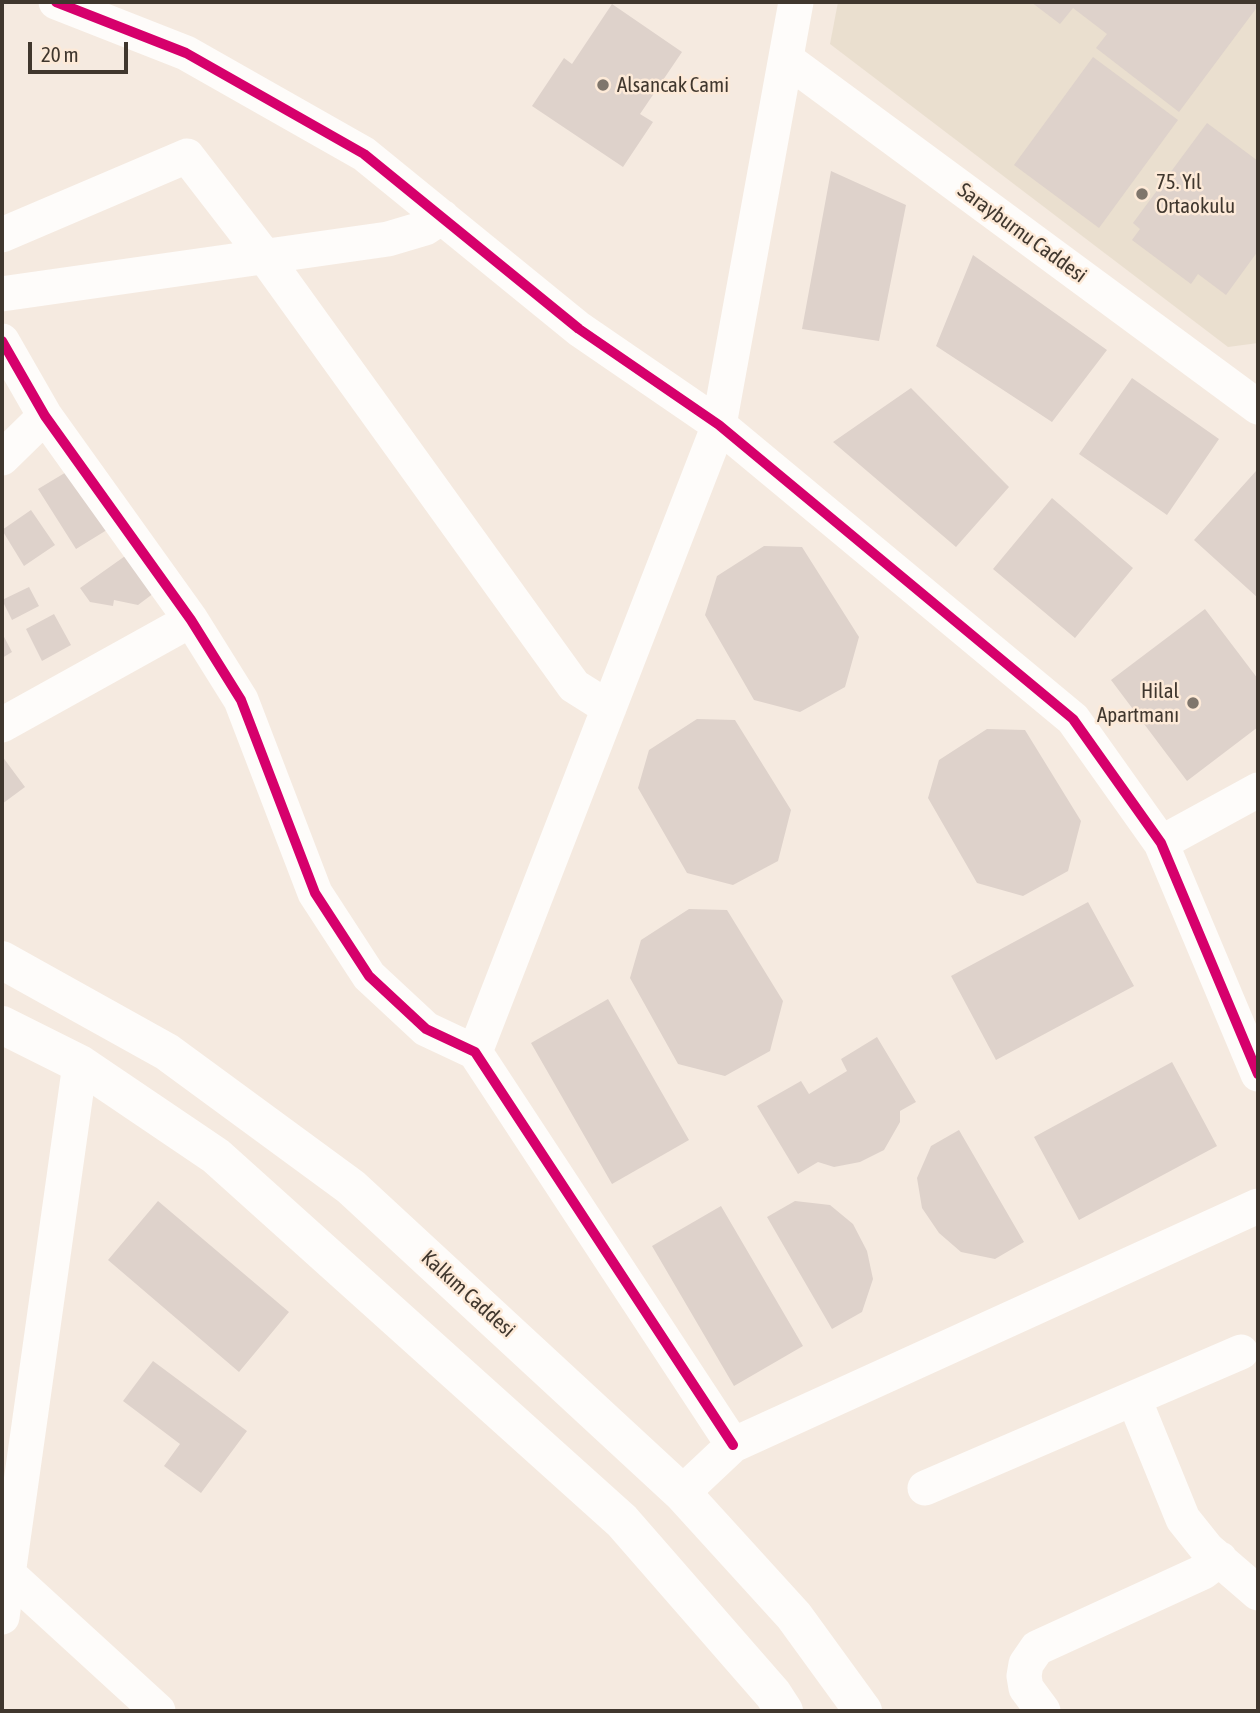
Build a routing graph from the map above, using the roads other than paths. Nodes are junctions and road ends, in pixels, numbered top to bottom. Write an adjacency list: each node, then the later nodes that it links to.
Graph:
1 (56, 2): 4 (street)
2 (796, 2): 3 (street)
3 (786, 59): 9 (street, Sarayburnu Caddesi); 11 (street)
4 (442, 217): 6 (street); 11 (street)
5 (2, 234): 6 (street)
6 (265, 257): 7 (street); 14 (street)
7 (2, 294)
8 (2, 341): 10 (street)
9 (1258, 407)
10 (46, 416): 12 (street); 13 (street)
11 (719, 425): 14 (street); 17 (street)
12 (2, 458)
13 (191, 620): 15 (street); 20 (street)
14 (610, 708): 20 (street)
15 (2, 726)
16 (1258, 790): 17 (street)
17 (1161, 843): 22 (street)
18 (2, 960): 28 (main road, Kalkım Caddesi)
19 (2, 1025): 21 (main road)
20 (475, 1052): 26 (street)
21 (80, 1063): 30 (street); 34 (main road)
22 (1258, 1074)
23 (1258, 1206): 26 (street)
24 (1241, 1352): 25 (street)
25 (1134, 1399): 27 (street); 29 (street)
26 (733, 1445): 28 (street)
27 (925, 1488)
28 (682, 1493): 35 (main road, Kalkım Caddesi)
29 (1220, 1559): 31 (street); 36 (street)
30 (6, 1572): 32 (street); 33 (street)
31 (1258, 1593)
32 (2, 1618)
33 (158, 1711)
34 (784, 1711)
35 (863, 1711)
36 (1043, 1711)

